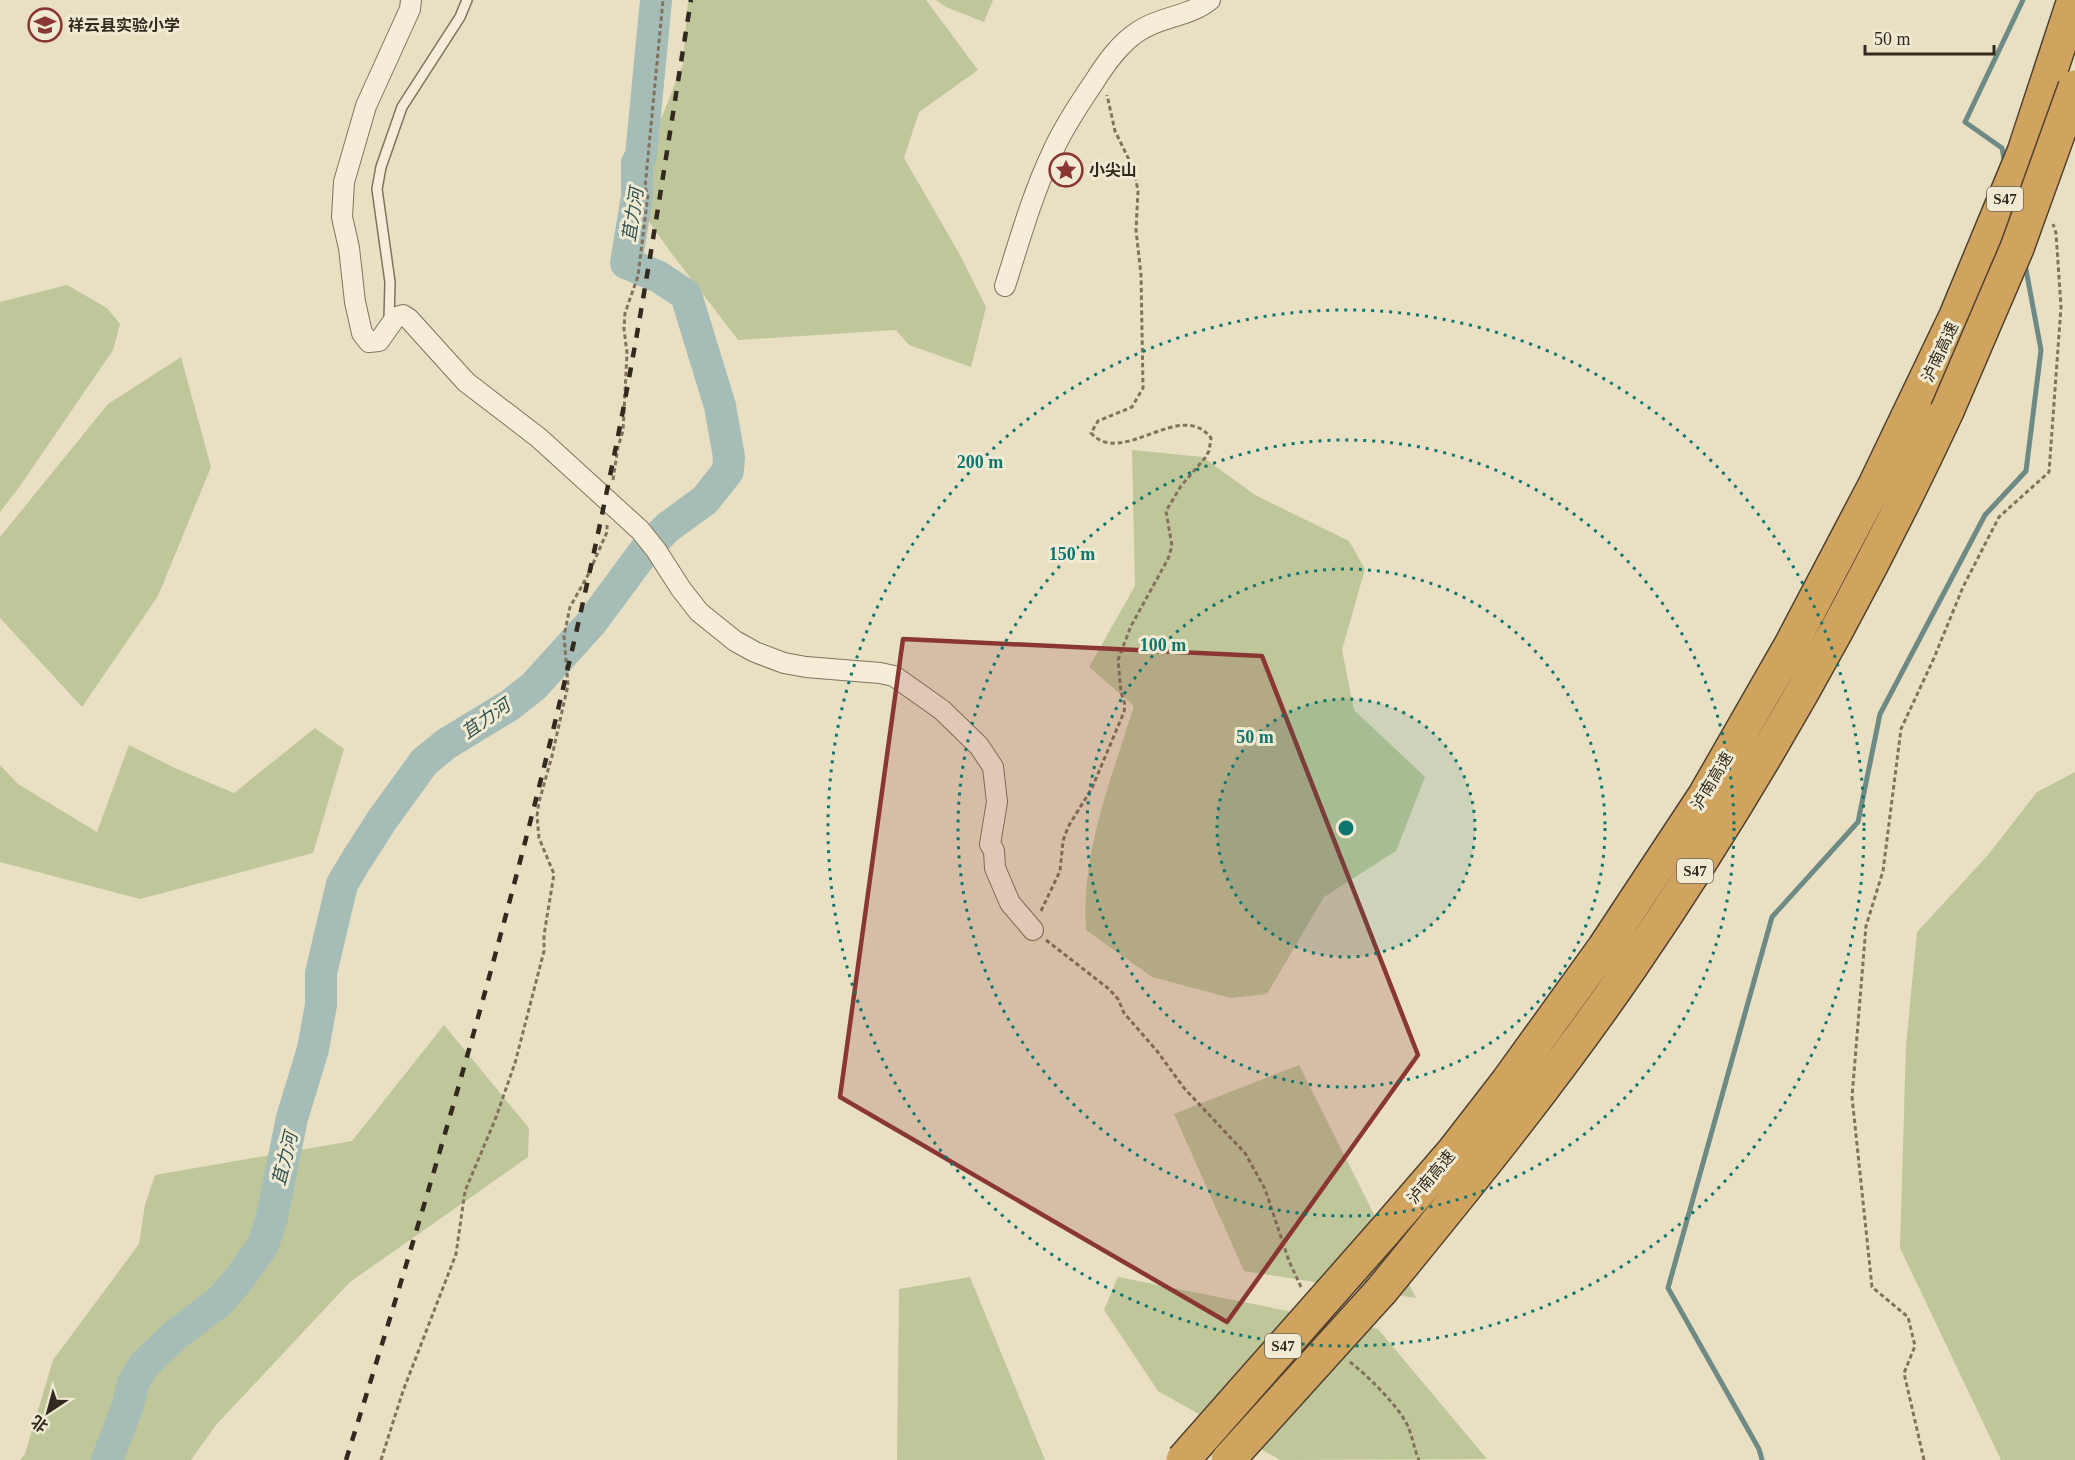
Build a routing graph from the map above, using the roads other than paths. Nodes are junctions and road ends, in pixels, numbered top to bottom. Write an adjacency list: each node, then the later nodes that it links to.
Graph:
1 (411, 0): 7 (street)
2 (467, 0): 7 (lane)
3 (1210, 0): 6 (street)
4 (2074, 0): 8 (highway, 泸南高速 / S47)
5 (2075, 87): 8 (highway, 泸南高速 / S47, bridge)
6 (1005, 286)
7 (389, 329): 9 (street)
8 (1934, 402): 10 (highway, 泸南高速 / S47, bridge); 11 (highway, 泸南高速 / S47, bridge)
9 (1033, 930)
10 (1183, 1460)
11 (1228, 1460)

